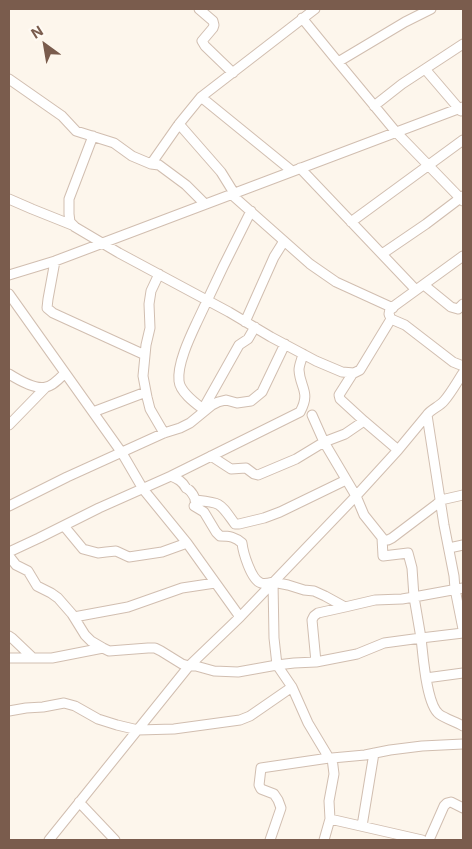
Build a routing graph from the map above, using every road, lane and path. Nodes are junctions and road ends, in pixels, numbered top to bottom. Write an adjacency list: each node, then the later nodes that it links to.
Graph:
1 (198, 9): 8 (street)
2 (315, 9): 4 (street)
3 (431, 9): 6 (street)
4 (302, 18): 6 (street); 8 (street)
5 (463, 44): 7 (street)
6 (338, 62): 11 (street)
7 (425, 69): 11 (street); 12 (street)
8 (233, 73): 10 (street)
9 (9, 79): 15 (street)
10 (201, 97): 13 (street); 19 (street)
11 (374, 106): 14 (street)
12 (462, 109): 14 (street)
13 (179, 124): 17 (street); 20 (street)
14 (396, 132): 18 (street); 19 (street)
15 (93, 136): 17 (street); 26 (street)
16 (463, 140): 18 (street)
17 (151, 164): 23 (street)
18 (428, 165): 21 (street); 25 (street)
19 (296, 170): 20 (street); 25 (street)
20 (233, 194): 23 (street); 24 (street)
21 (462, 198): 29 (street)
22 (9, 199): 26 (street)
23 (205, 204): 28 (street)
24 (251, 212): 27 (street); 36 (street)
25 (351, 222): 29 (street)
26 (72, 225): 28 (street)
27 (284, 241): 38 (street); 40 (street)
28 (102, 243): 31 (street); 32 (street)
29 (382, 254): 34 (street)
30 (463, 256): 34 (street)
31 (55, 261): 33 (street); 44 (street)
32 (159, 274): 36 (street); 44 (street)
33 (9, 275)
34 (420, 287): 37 (street); 38 (street)
35 (9, 294): 46 (street)
36 (207, 300): 40 (street); 53 (street)
37 (463, 304)
38 (393, 308): 39 (street)
39 (391, 319): 45 (street); 47 (street)
40 (246, 322): 41 (street)
41 (255, 328): 42 (street); 53 (street)
42 (284, 344): 43 (street); 53 (street)
43 (304, 354): 47 (street); 62 (street)
44 (145, 355): 51 (street)
45 (463, 366)
46 (65, 373): 50 (street); 52 (street)
47 (352, 373): 56 (street)
48 (463, 373): 54 (street)
49 (9, 374): 50 (street)
50 (46, 387): 57 (street)
51 (146, 392): 52 (street); 58 (street)
52 (93, 412): 61 (street)
53 (201, 412): 58 (street)
54 (427, 415): 60 (street); 69 (street)
55 (312, 416): 59 (street)
56 (364, 421): 59 (street); 60 (street)
57 (9, 426)
58 (164, 433): 61 (street)
59 (324, 442): 62 (street); 64 (street)
60 (398, 450): 67 (street)
61 (122, 453): 65 (street); 70 (street)
62 (211, 456): 63 (street)
63 (171, 476): 65 (street); 68 (street)
64 (346, 480): 67 (street); 68 (street)
65 (143, 489): 71 (street); 73 (street)
66 (463, 495): 69 (street)
67 (356, 496): 72 (street); 78 (street)
68 (195, 500): 78 (street)
69 (440, 500): 72 (street); 75 (street)
70 (9, 506)
71 (64, 526): 73 (street); 76 (street)
72 (382, 538): 81 (street)
73 (187, 543): 79 (street)
74 (463, 546): 75 (street)
75 (448, 548): 80 (street)
76 (9, 552)
77 (9, 556): 83 (street)
78 (273, 582): 82 (street); 84 (street); 92 (street)
79 (215, 583): 83 (street); 84 (street)
80 (459, 588): 81 (street); 85 (street)
81 (414, 597): 82 (street); 87 (street)
82 (345, 607): 91 (street)
83 (74, 617): 88 (street)
84 (240, 617): 93 (street)
85 (463, 631): 87 (street)
86 (9, 636): 90 (street)
87 (422, 638): 91 (street); 95 (street)
88 (103, 648): 90 (street); 93 (street)
89 (9, 658): 90 (street)
90 (33, 658)
91 (316, 662): 92 (street)
92 (277, 665): 93 (street); 96 (street)
93 (189, 666): 99 (street)
94 (463, 673): 95 (street)
95 (426, 678): 98 (street)
96 (292, 687): 99 (street); 102 (street)
97 (9, 711): 99 (street)
98 (463, 726)
99 (138, 730): 103 (street)
100 (463, 744): 101 (street)
101 (374, 754): 102 (street); 106 (street)
102 (331, 758): 105 (street); 109 (street)
103 (79, 802): 107 (street); 108 (street)
104 (463, 808): 112 (street)
105 (330, 819): 106 (street); 110 (street)
106 (362, 826): 111 (street)
107 (49, 840)
108 (115, 840)
109 (270, 840)
110 (324, 840)
111 (422, 840)
112 (429, 840)

